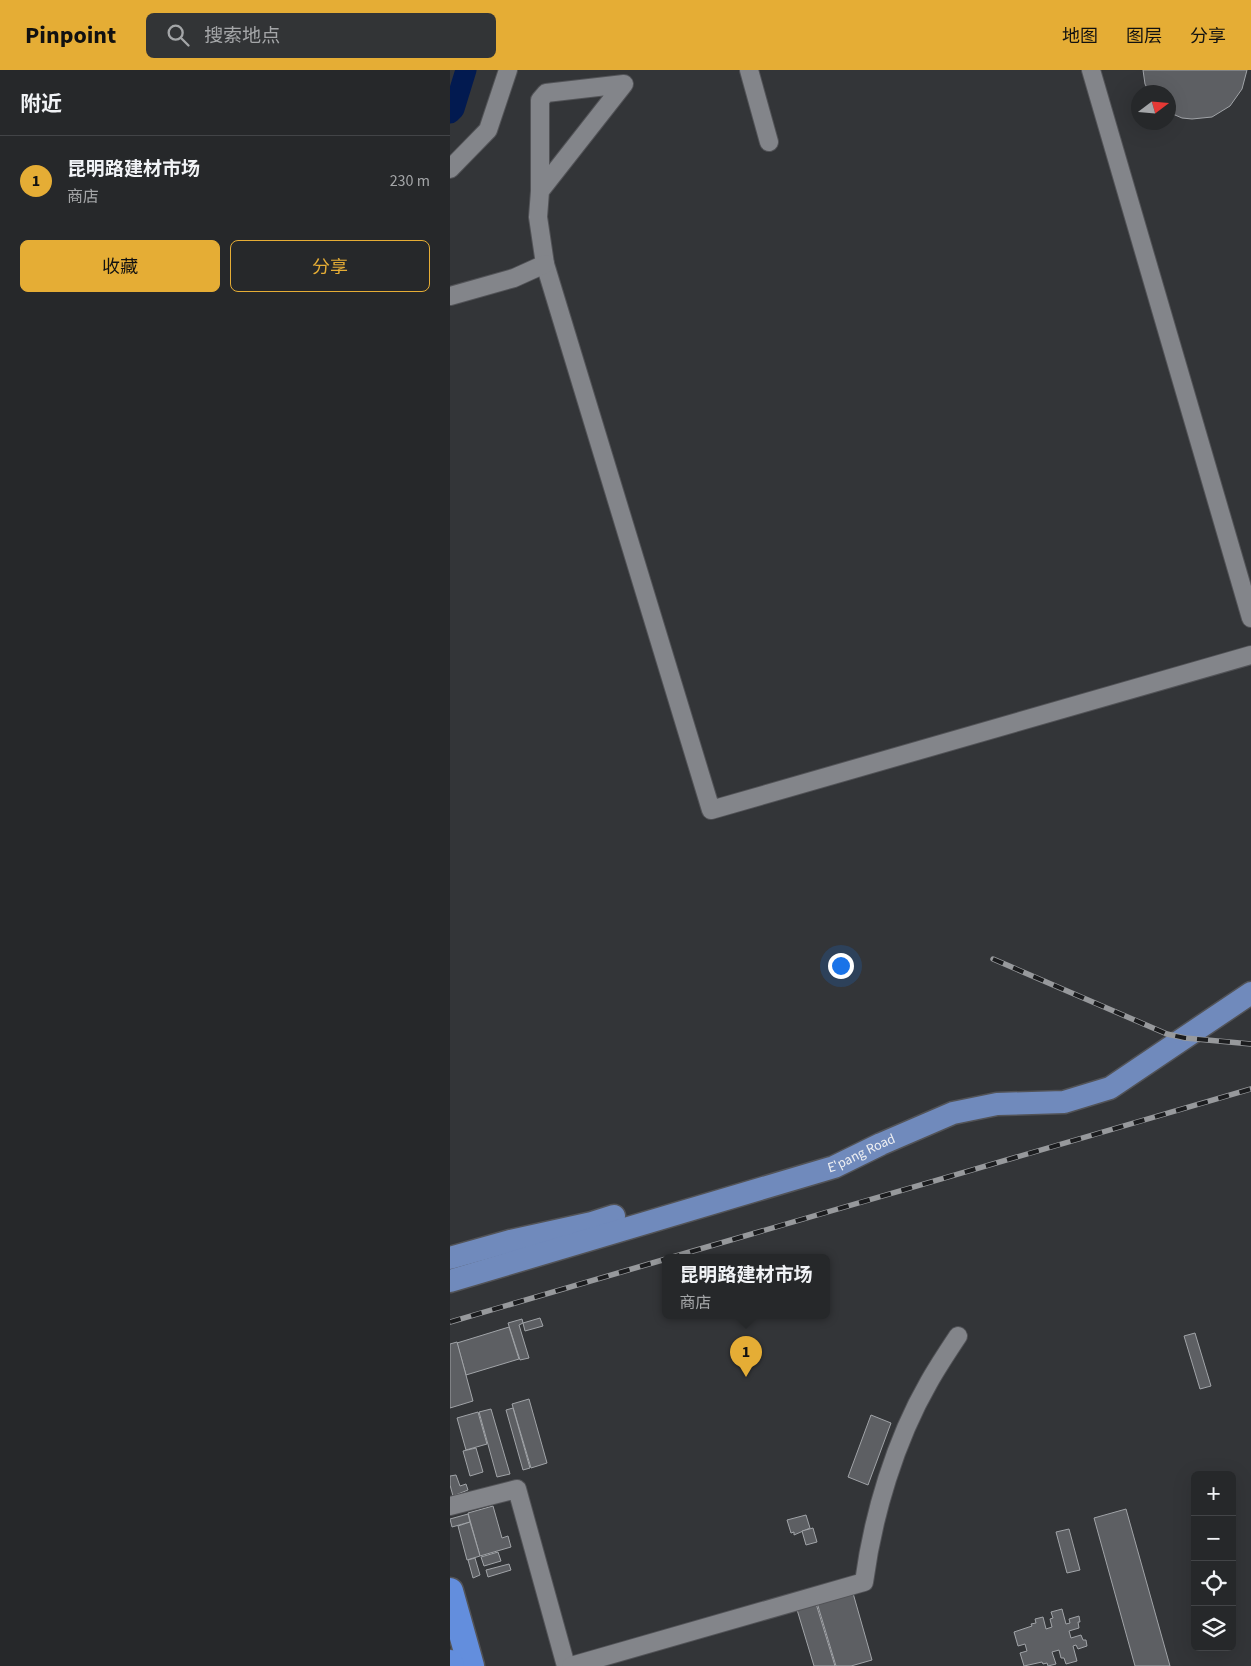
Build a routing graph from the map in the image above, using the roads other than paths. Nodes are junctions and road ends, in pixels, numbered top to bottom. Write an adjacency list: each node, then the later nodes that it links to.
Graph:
1 (508, 70): 5 (street)
2 (749, 70): 4 (street)
3 (1091, 70): 9 (street)
4 (769, 142)
5 (450, 169)
6 (540, 191): 6 (street); 7 (street)
7 (545, 264): 8 (street); 11 (street)
8 (450, 296)
9 (1245, 573): 10 (street)
10 (1251, 618)
11 (1251, 655)
12 (1251, 976): 14 (main road, E'pang Road)
13 (1251, 993): 15 (main road, E'pang Road)
14 (450, 1258)
15 (450, 1280)
16 (958, 1336): 21 (street)
17 (450, 1506): 20 (street)
18 (450, 1591): 19 (highway)
19 (471, 1666)
20 (566, 1666)
21 (571, 1666)

